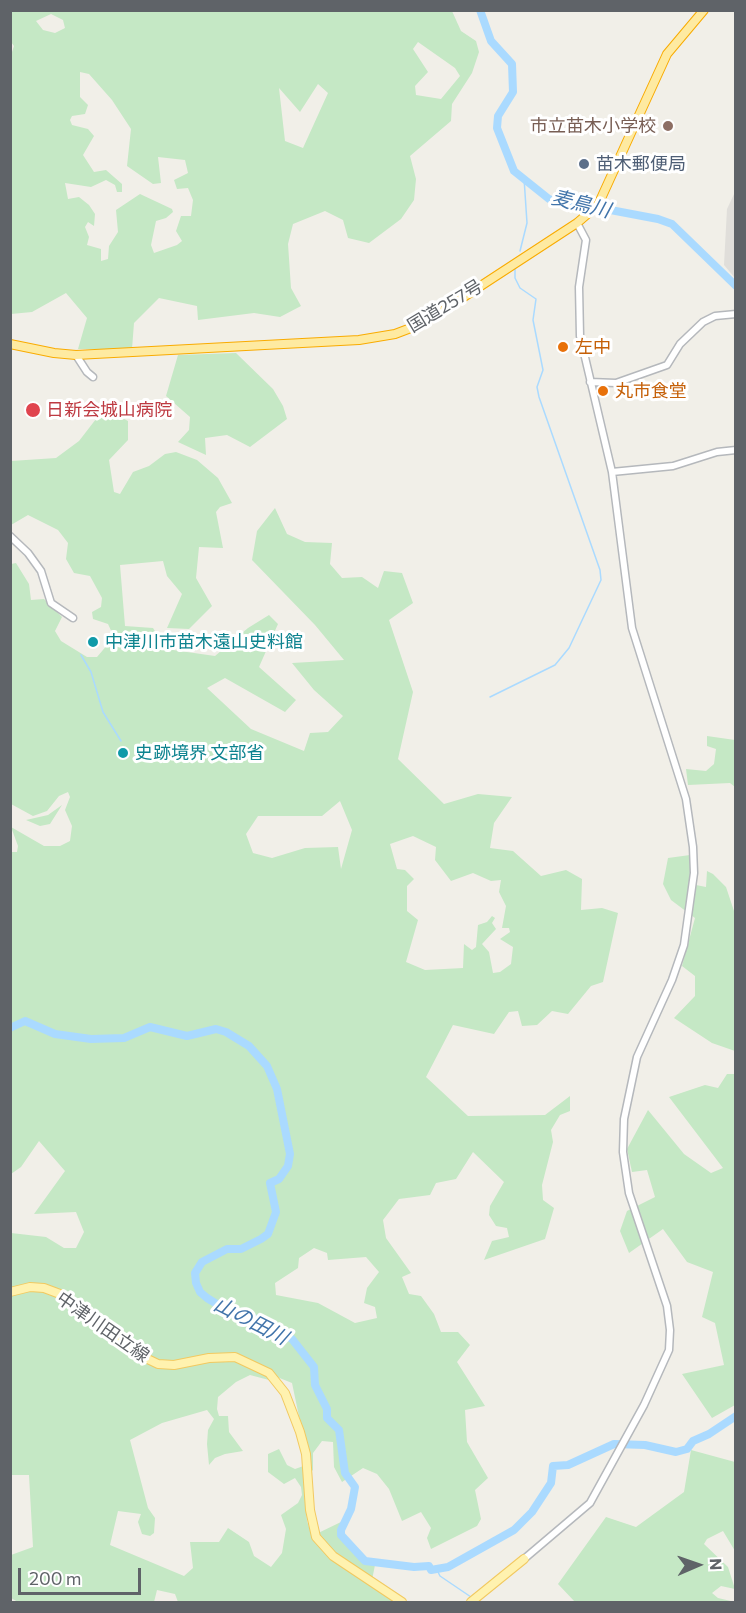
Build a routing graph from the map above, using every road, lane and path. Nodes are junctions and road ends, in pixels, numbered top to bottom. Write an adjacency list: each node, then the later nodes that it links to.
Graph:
1 (704, 10): 2 (highway, 国道257号)
2 (578, 223): 5 (highway, 国道257号); 7 (street)
3 (735, 314): 7 (street)
4 (10, 344): 5 (highway, 国道257号)
5 (76, 354): 6 (street)
6 (93, 377)
7 (590, 382): 9 (street)
8 (735, 450): 9 (street)
9 (612, 472): 13 (street)
10 (10, 537): 11 (street)
11 (73, 618)
12 (10, 1292): 14 (main road, 中津川田立線)
13 (524, 1559): 15 (main road)
14 (402, 1602)
15 (471, 1602)

